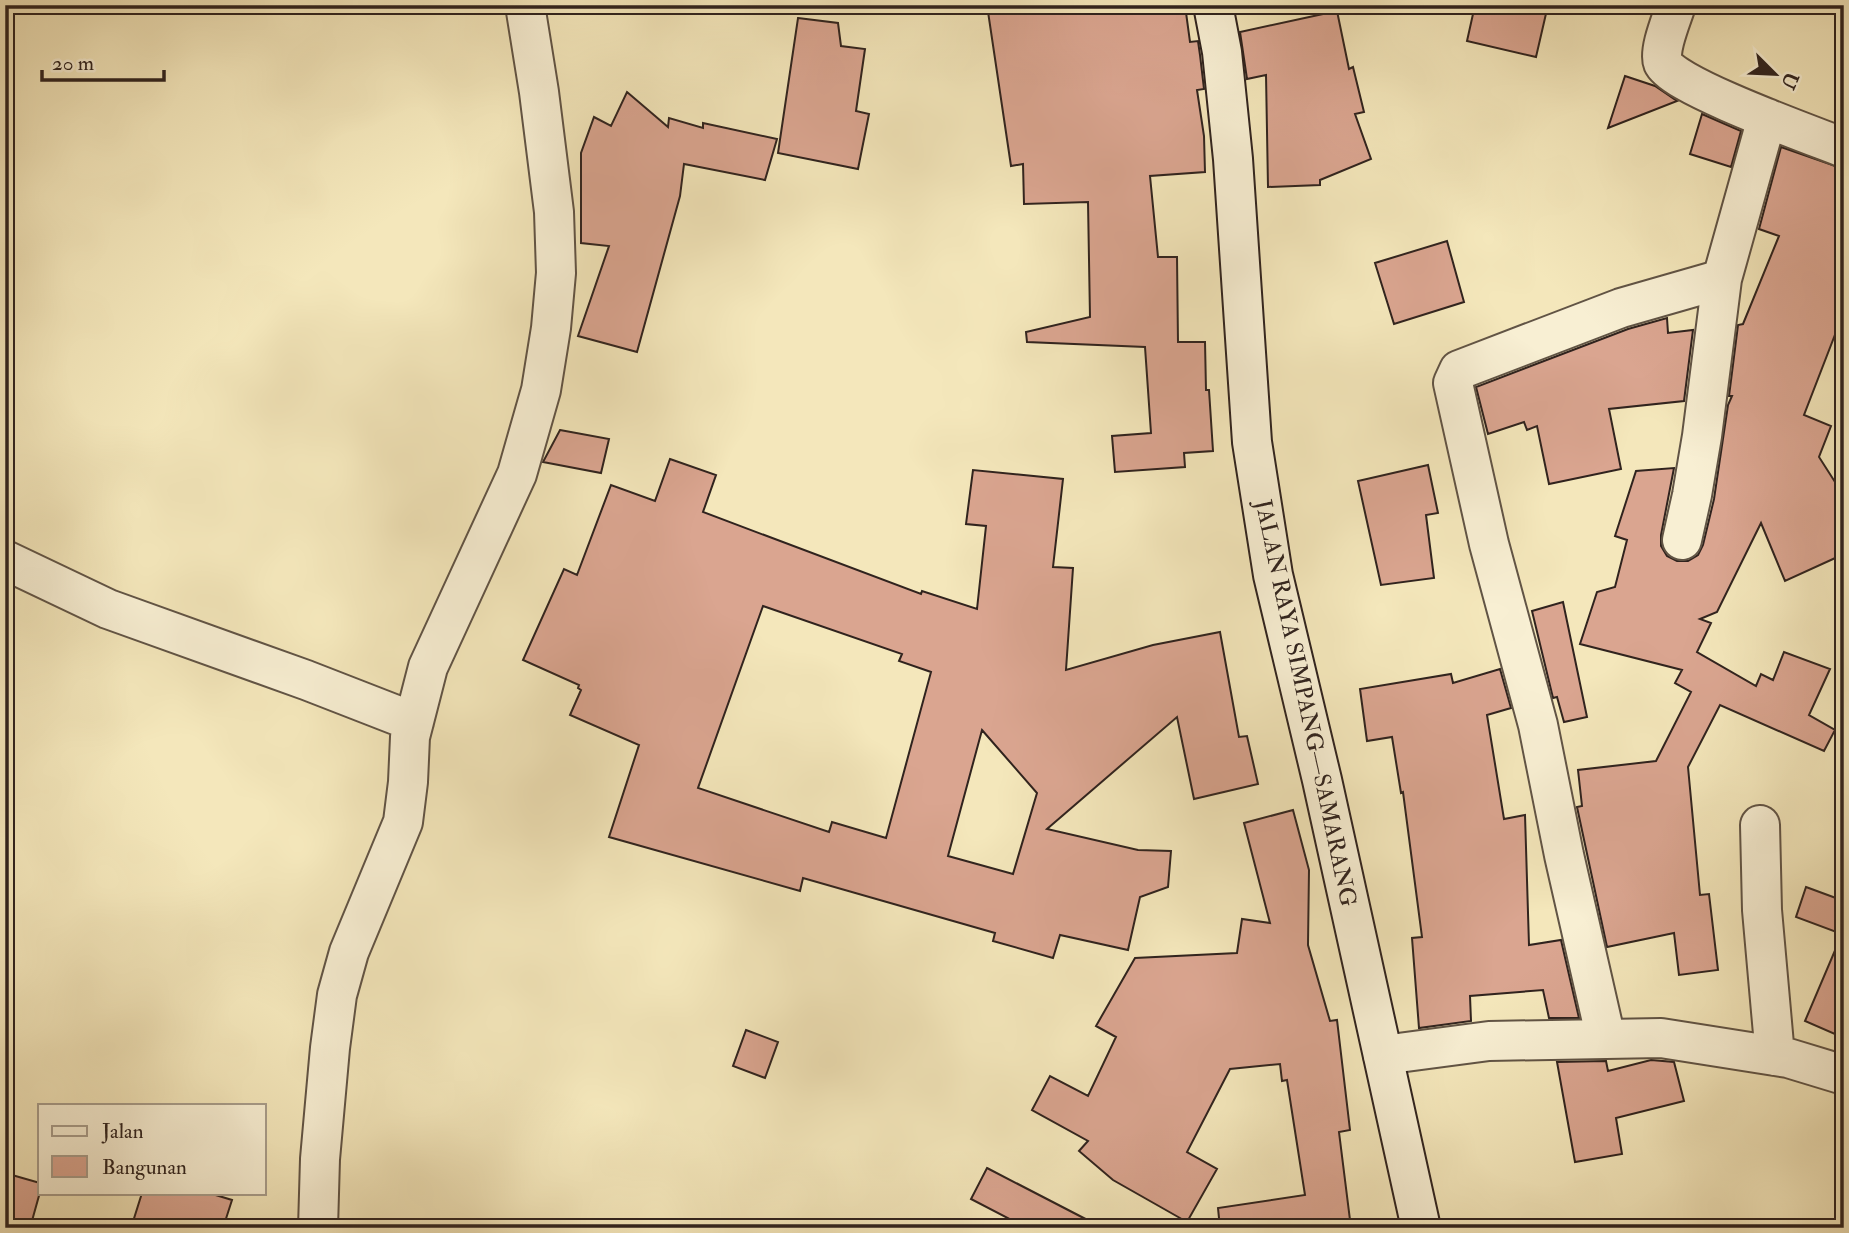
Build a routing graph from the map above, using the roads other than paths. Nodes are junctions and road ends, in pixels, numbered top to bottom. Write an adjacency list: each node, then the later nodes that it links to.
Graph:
1 (525, 5): 9 (street)
2 (1213, 5): 12 (street, JALAN RAYA SIMPANG—SAMARANG)
3 (1676, 5): 4 (street)
4 (1767, 118): 5 (street); 6 (street)
5 (1844, 148)
6 (1722, 279): 7 (street); 11 (street)
7 (1682, 540)
8 (5, 560): 9 (street)
9 (414, 722): 15 (street)
10 (1760, 825): 13 (street)
11 (1606, 1039): 12 (street); 13 (street)
12 (1383, 1055): 16 (street, JALAN RAYA SIMPANG—SAMARANG)
13 (1775, 1056): 14 (street)
14 (1844, 1075)
15 (318, 1228)
16 (1421, 1228)

